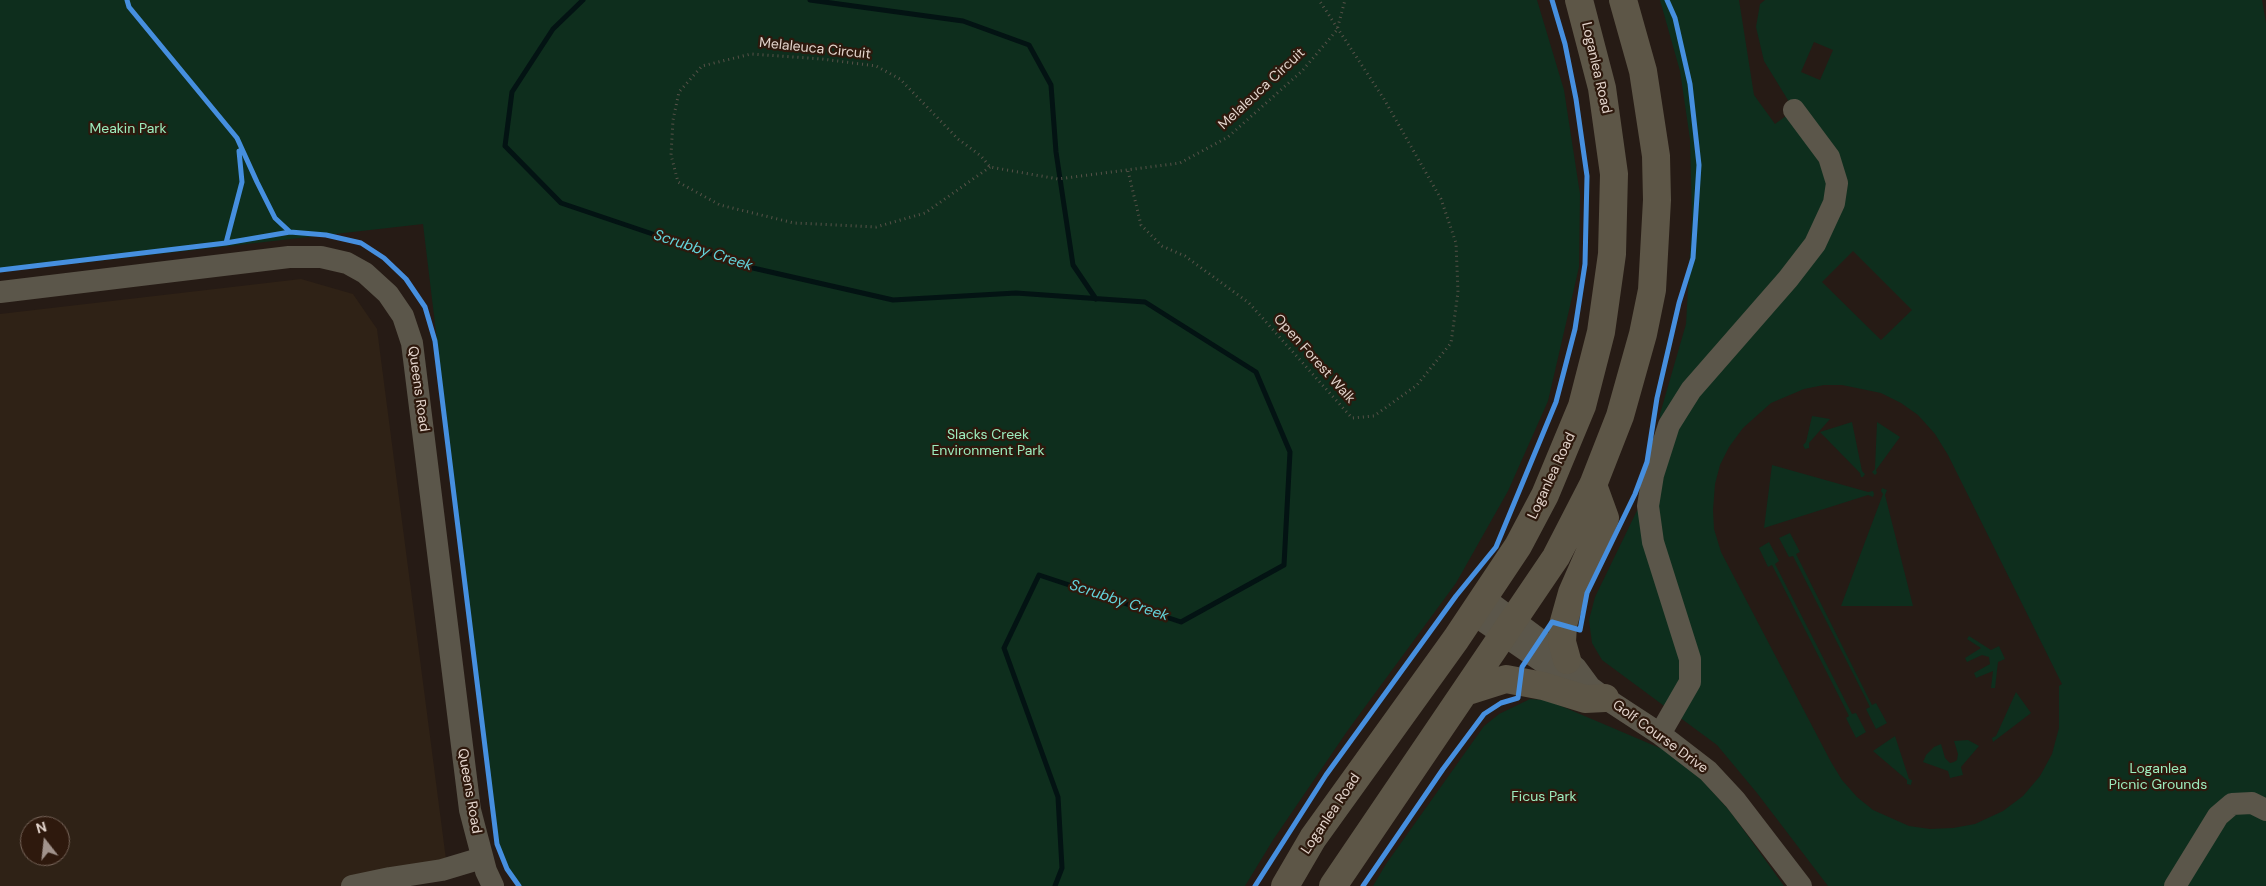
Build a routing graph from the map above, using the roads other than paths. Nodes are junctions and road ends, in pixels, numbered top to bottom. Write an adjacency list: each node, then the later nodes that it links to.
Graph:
1 (1579, 0): 6 (main road, Loganlea Road)
2 (1623, 0): 5 (main road)
3 (1794, 110): 11 (street)
4 (0, 292): 13 (street, Queens Road)
5 (1593, 485): 7 (main road); 8 (main road)
6 (1478, 606): 7 (street, Golf Course Drive); 16 (main road, Loganlea Road)
7 (1509, 627): 8 (street, Golf Course Drive); 9 (main road); 10 (street, Golf Course Drive)
8 (1567, 660): 10 (street, Golf Course Drive)
9 (1465, 692): 10 (main road); 17 (main road)
10 (1597, 692): 11 (street, Golf Course Drive)
11 (1660, 734): 18 (street, Golf Course Drive)
12 (2266, 810): 19 (street)
13 (482, 858): 14 (street); 15 (street, Queens Road)
14 (352, 886)
15 (492, 886)
16 (1285, 886)
17 (1333, 886)
18 (1801, 886)
19 (2175, 886)

